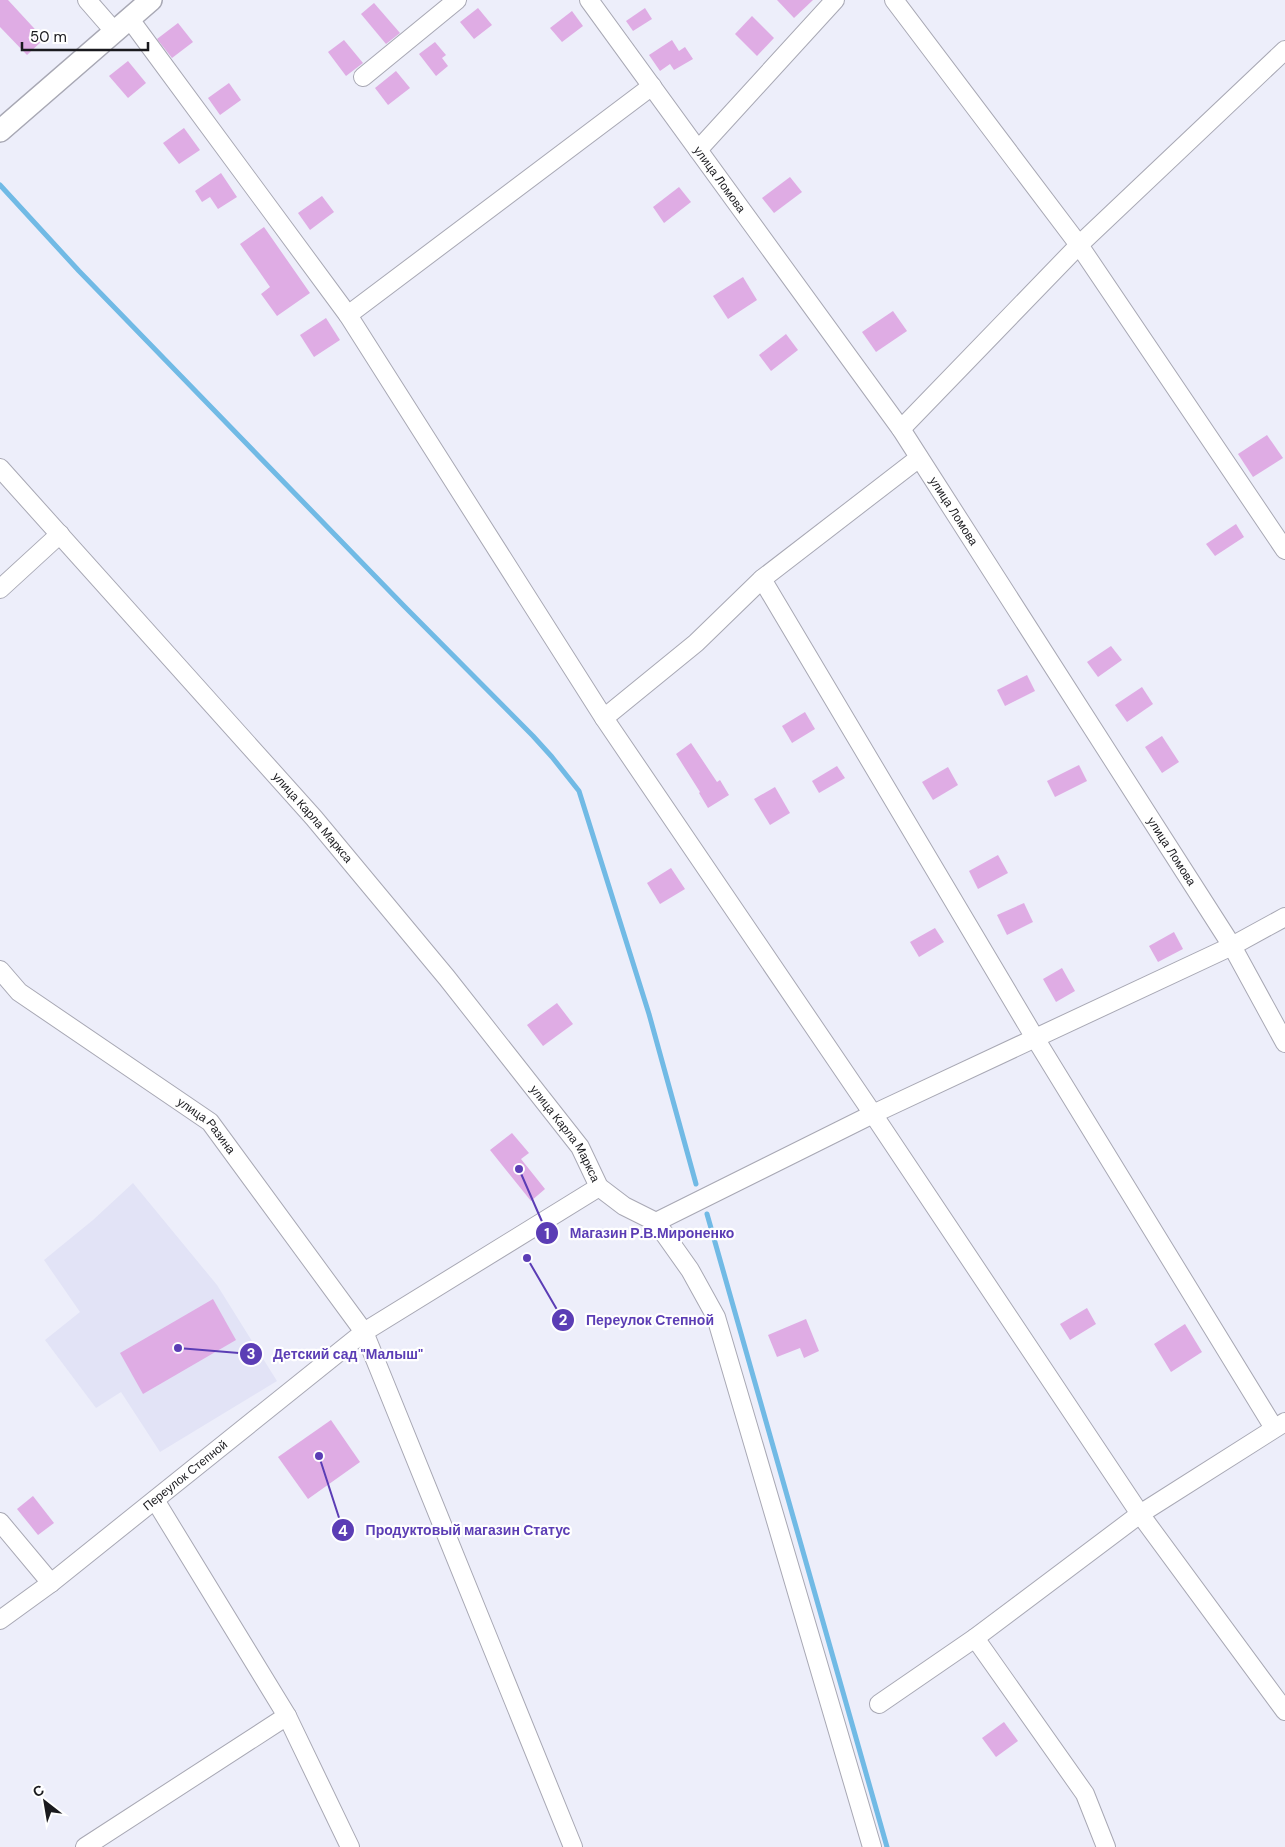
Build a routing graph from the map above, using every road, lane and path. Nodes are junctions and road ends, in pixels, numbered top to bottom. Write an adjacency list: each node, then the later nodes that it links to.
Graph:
1 (87, 0): 7 (street)
2 (151, 0): 7 (street)
3 (457, 0): 9 (street)
4 (589, 0): 10 (street, улица Ломова)
5 (835, 0): 12 (street)
6 (894, 0): 13 (street)
7 (121, 25): 11 (street); 14 (street)
8 (1285, 50): 13 (street)
9 (363, 76)
10 (652, 86): 12 (street, улица Ломова); 14 (street)
11 (0, 132)
12 (698, 150): 15 (street, улица Ломова)
13 (1079, 245): 15 (street); 19 (street)
14 (348, 315): 22 (street)
15 (901, 429): 16 (street, улица Ломова)
16 (919, 458): 20 (street); 24 (street, улица Ломова)
17 (0, 468): 18 (street, улица Карла Маркса)
18 (60, 534): 21 (street); 29 (street, улица Карла Маркса)
19 (1285, 550)
20 (762, 579): 22 (street); 26 (street)
21 (0, 589)
22 (604, 718): 28 (street)
23 (1285, 917): 24 (street)
24 (1232, 946): 26 (street); 27 (street, улица Ломова)
25 (0, 970): 31 (street, улица Разина)
26 (1035, 1038): 28 (street); 32 (street)
27 (1285, 1043)
28 (873, 1114): 30 (street); 34 (street)
29 (599, 1187): 30 (street); 31 (street, Переулок Степной)
30 (656, 1222): 45 (street)
31 (364, 1332): 33 (street, Переулок Степной); 44 (street, улица Разина)
32 (1280, 1425): 34 (street)
33 (155, 1500): 36 (street, Переулок Степной); 41 (street)
34 (1140, 1514): 38 (street); 40 (street)
35 (0, 1522): 36 (street)
36 (51, 1583): 37 (street, Переулок Степной)
37 (0, 1620)
38 (975, 1638): 39 (street); 46 (street)
39 (879, 1704)
40 (1285, 1711)
41 (287, 1716): 42 (street); 43 (street)
42 (85, 1847)
43 (350, 1847)
44 (573, 1847)
45 (872, 1847)
46 (1106, 1847)

